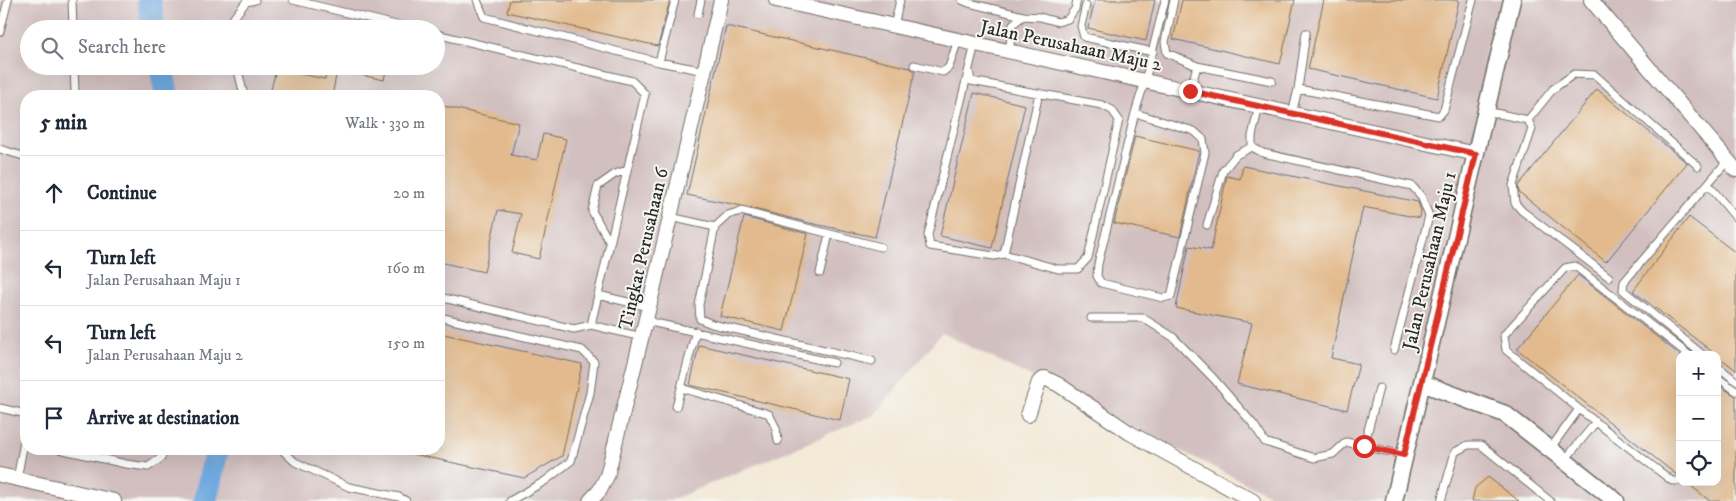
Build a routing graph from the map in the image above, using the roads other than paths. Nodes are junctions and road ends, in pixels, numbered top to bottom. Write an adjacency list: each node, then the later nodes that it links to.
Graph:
1 (8, 0): 25 (lane)
2 (72, 0): 21 (lane)
3 (255, 0): 22 (lane)
4 (293, 0): 23 (lane)
5 (477, 0): 32 (lane)
6 (676, 0): 32 (lane)
7 (701, 0): 19 (lane)
8 (721, 0): 35 (street, Tingkat Perusahaan 6)
9 (776, 0): 24 (street, Jalan Perusahaan Maju 2)
10 (900, 0): 24 (lane)
11 (962, 0): 20 (lane)
12 (1077, 0): 20 (lane)
13 (1165, 0): 31 (lane)
14 (1174, 0): 34 (lane)
15 (1473, 0): 41 (lane)
16 (1512, 0): 47 (street, Jalan Perusahaan Maju 1)
17 (1591, 0): 55 (street)
18 (1086, 5): 31 (lane)
19 (698, 14)
20 (1023, 16): 30 (lane)
21 (73, 20)
22 (232, 20)
23 (376, 20)
24 (894, 26): 28 (street, Jalan Perusahaan Maju 2)
25 (0, 32)
26 (1306, 33): 41 (lane)
27 (445, 36): 57 (lane)
28 (958, 40): 29 (street, Jalan Perusahaan Maju 2); 33 (lane)
29 (975, 44): 30 (street, Jalan Perusahaan Maju 2); 36 (lane)
30 (1009, 51): 39 (street, Jalan Perusahaan Maju 2)
31 (1152, 52): 39 (lane)
32 (659, 62): 35 (lane)
33 (914, 65)
34 (1197, 66): 40 (lane); 44 (lane)
35 (705, 71): 59 (street, Tingkat Perusahaan 6)
36 (969, 71): 45 (lane); 66 (lane)
37 (74, 75): 42 (lane)
38 (239, 75): 43 (lane)
39 (1145, 81): 44 (street, Jalan Perusahaan Maju 2); 48 (lane)
40 (1272, 81)
41 (1298, 89): 49 (lane)
42 (75, 90)
43 (243, 90)
44 (1190, 91): 46 (street, Jalan Perusahaan Maju 2)
45 (1039, 93): 66 (lane); 66 (lane)
46 (1258, 106): 49 (street, Jalan Perusahaan Maju 2); 51 (lane)
47 (1486, 110): 50 (lane); 53 (street, Jalan Perusahaan Maju 1)
48 (1135, 113): 48 (lane)
49 (1292, 114): 53 (street, Jalan Perusahaan Maju 2)
50 (1528, 120): 56 (lane); 68 (lane)
51 (1252, 147): 61 (lane); 77 (lane)
52 (0, 149): 54 (lane)
53 (1476, 154): 85 (street, Jalan Perusahaan Maju 1)
54 (20, 155)
55 (1732, 165): 58 (lane)
56 (1698, 166)
57 (627, 170): 64 (lane); 64 (lane)
58 (1708, 184): 60 (lane); 79 (lane)
59 (670, 217): 62 (lane); 71 (street, Tingkat Perusahaan 6)
60 (1736, 218)
61 (1207, 225)
62 (715, 227): 63 (lane); 80 (lane)
63 (829, 234): 65 (lane); 67 (lane)
64 (610, 243): 69 (lane)
65 (881, 247)
66 (1004, 254)
67 (820, 273)
68 (1609, 276)
69 (598, 295): 71 (lane); 74 (lane)
70 (445, 297): 74 (lane)
71 (648, 314): 75 (lane); 76 (street, Tingkat Perusahaan 6)
72 (445, 318): 109 (lane)
73 (1091, 318): 96 (lane)
74 (591, 325): 76 (lane)
75 (696, 331): 81 (lane); 86 (lane)
76 (642, 337): 110 (street, Tingkat Perusahaan 6)
77 (1394, 350)
78 (1684, 351): 91 (lane)
79 (1698, 351)
80 (872, 361)
81 (834, 363)
82 (1721, 369): 84 (lane)
83 (1721, 380): 88 (lane)
84 (1736, 381)
85 (1422, 384): 97 (street); 102 (street, Jalan Perusahaan Maju 1)
86 (681, 388): 89 (lane); 95 (lane)
87 (1379, 388): 96 (lane)
88 (1736, 391)
89 (676, 407)
90 (0, 408): 92 (lane)
91 (1579, 409): 94 (lane); 97 (lane)
92 (20, 413)
93 (1028, 415): 111 (street)
94 (1596, 422): 103 (lane); 106 (lane)
95 (778, 440)
96 (1364, 446): 102 (lane)
97 (1550, 449): 103 (street)
98 (22, 455): 105 (lane)
99 (86, 455): 100 (lane)
100 (162, 455)
101 (287, 455): 107 (lane)
102 (1404, 455): 112 (street, Jalan Perusahaan Maju 1)
103 (1564, 461): 115 (street)
104 (0, 475): 105 (street)
105 (17, 479): 108 (street)
106 (1676, 481)
107 (401, 500)
108 (114, 501)
109 (510, 501)
110 (590, 501)
111 (1253, 501)
112 (1394, 501)
113 (1441, 501): 114 (lane)
114 (1550, 501)
115 (1616, 501)

